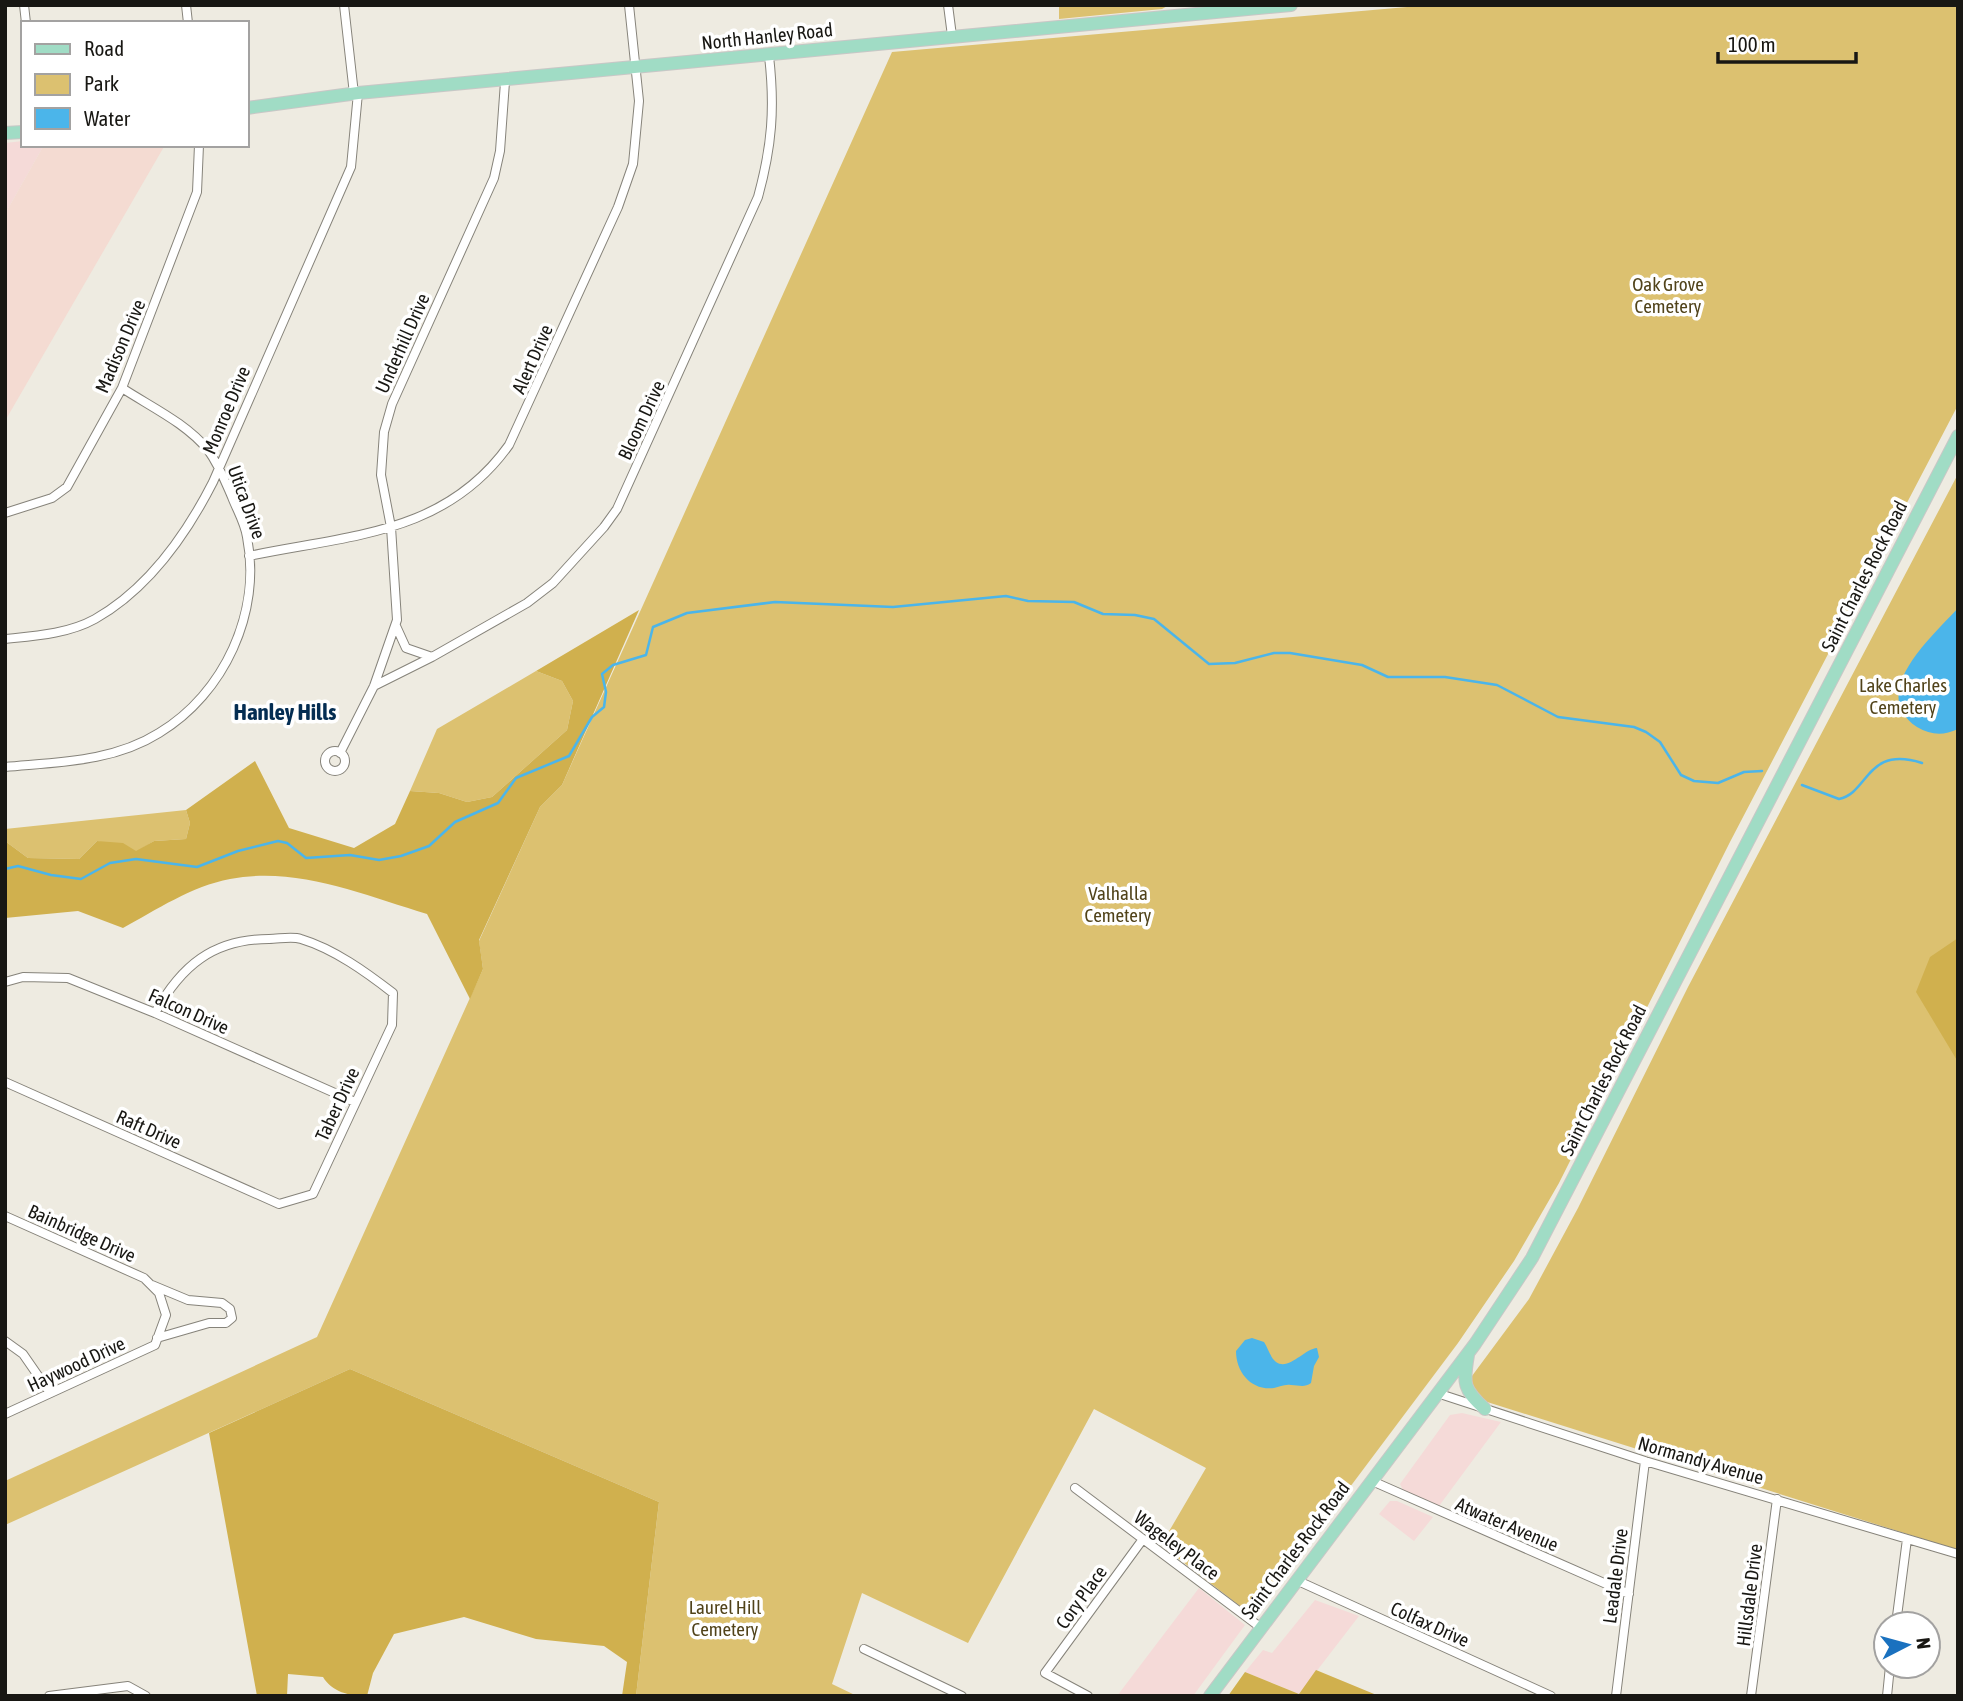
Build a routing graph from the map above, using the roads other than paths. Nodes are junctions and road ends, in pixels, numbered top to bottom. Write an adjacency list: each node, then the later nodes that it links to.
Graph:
1 (344, 5): 10 (street, Monroe Drive)
2 (629, 5): 8 (street, Alert Drive)
3 (948, 5): 6 (street)
4 (1291, 5): 5 (main road, North Hanley Road)
5 (1175, 10): 6 (main road, North Hanley Road)
6 (951, 36): 7 (main road, North Hanley Road)
7 (769, 56): 8 (main road, North Hanley Road); 21 (street, Bloom Drive)
8 (636, 69): 9 (main road, North Hanley Road); 17 (street, Alert Drive)
9 (505, 82): 10 (main road, North Hanley Road); 17 (street, Underhill Drive)
10 (356, 94): 11 (main road, North Hanley Road); 15 (street, Monroe Drive)
11 (248, 108)
12 (199, 147): 13 (street, Madison Drive)
13 (122, 388): 15 (street, Utica Drive); 16 (street, Madison Drive)
14 (1958, 436): 34 (main road, Saint Charles Rock Road)
15 (219, 467): 18 (street, Utica Drive); 20 (street, Monroe Drive)
16 (5, 513)
17 (391, 527): 18 (street, Alert Drive); 19 (street, Underhill Drive)
18 (249, 556): 24 (street, Utica Drive)
19 (396, 625): 21 (street); 22 (street, Underhill Drive)
20 (5, 639)
21 (432, 657): 22 (street, Bloom Drive)
22 (374, 686): 23 (street, Underhill Drive)
23 (340, 753)
24 (5, 767)
25 (5, 982): 26 (street, Falcon Drive)
26 (155, 1013): 28 (street, Falcon Drive); 28 (street, Taber Drive)
27 (5, 1082): 29 (street, Raft Drive)
28 (355, 1102): 29 (street, Taber Drive)
29 (279, 1204)
30 (5, 1216): 31 (street, Bainbridge Drive)
31 (150, 1284): 32 (street, Bainbridge Drive); 32 (street, Haywood Drive)
32 (157, 1338): 35 (street, Haywood Drive)
33 (5, 1341): 35 (street)
34 (1468, 1352): 36 (main road, Saint Charles Rock Road); 37 (main road)
35 (50, 1393): 38 (street, Haywood Drive)
36 (1437, 1393): 37 (street, Normandy Avenue); 40 (main road, Saint Charles Rock Road)
37 (1485, 1409): 39 (street, Normandy Avenue)
38 (5, 1414)
39 (1645, 1461): 42 (street, Normandy Avenue); 47 (street, Leadale Drive)
40 (1372, 1481): 46 (main road, Saint Charles Rock Road); 47 (street, Atwater Avenue)
41 (1074, 1488): 43 (street, Wageley Place)
42 (1777, 1499): 44 (street, Normandy Avenue); 58 (street, Hillsdale Drive)
43 (1143, 1539): 49 (street, Wageley Place); 54 (street, Cory Place)
44 (1907, 1539): 45 (street, Normandy Avenue); 48 (street)
45 (1958, 1554)
46 (1296, 1580): 49 (main road, Saint Charles Rock Road); 56 (street, Colfax Drive)
47 (1629, 1594): 57 (street, Leadale Drive)
48 (1898, 1610)
49 (1260, 1627): 55 (main road, Saint Charles Rock Road)
50 (863, 1649): 53 (street)
51 (49, 1696): 52 (street)
52 (146, 1696)
53 (962, 1696)
54 (1088, 1696)
55 (1210, 1696)
56 (1551, 1696)
57 (1616, 1696)
58 (1751, 1696)

